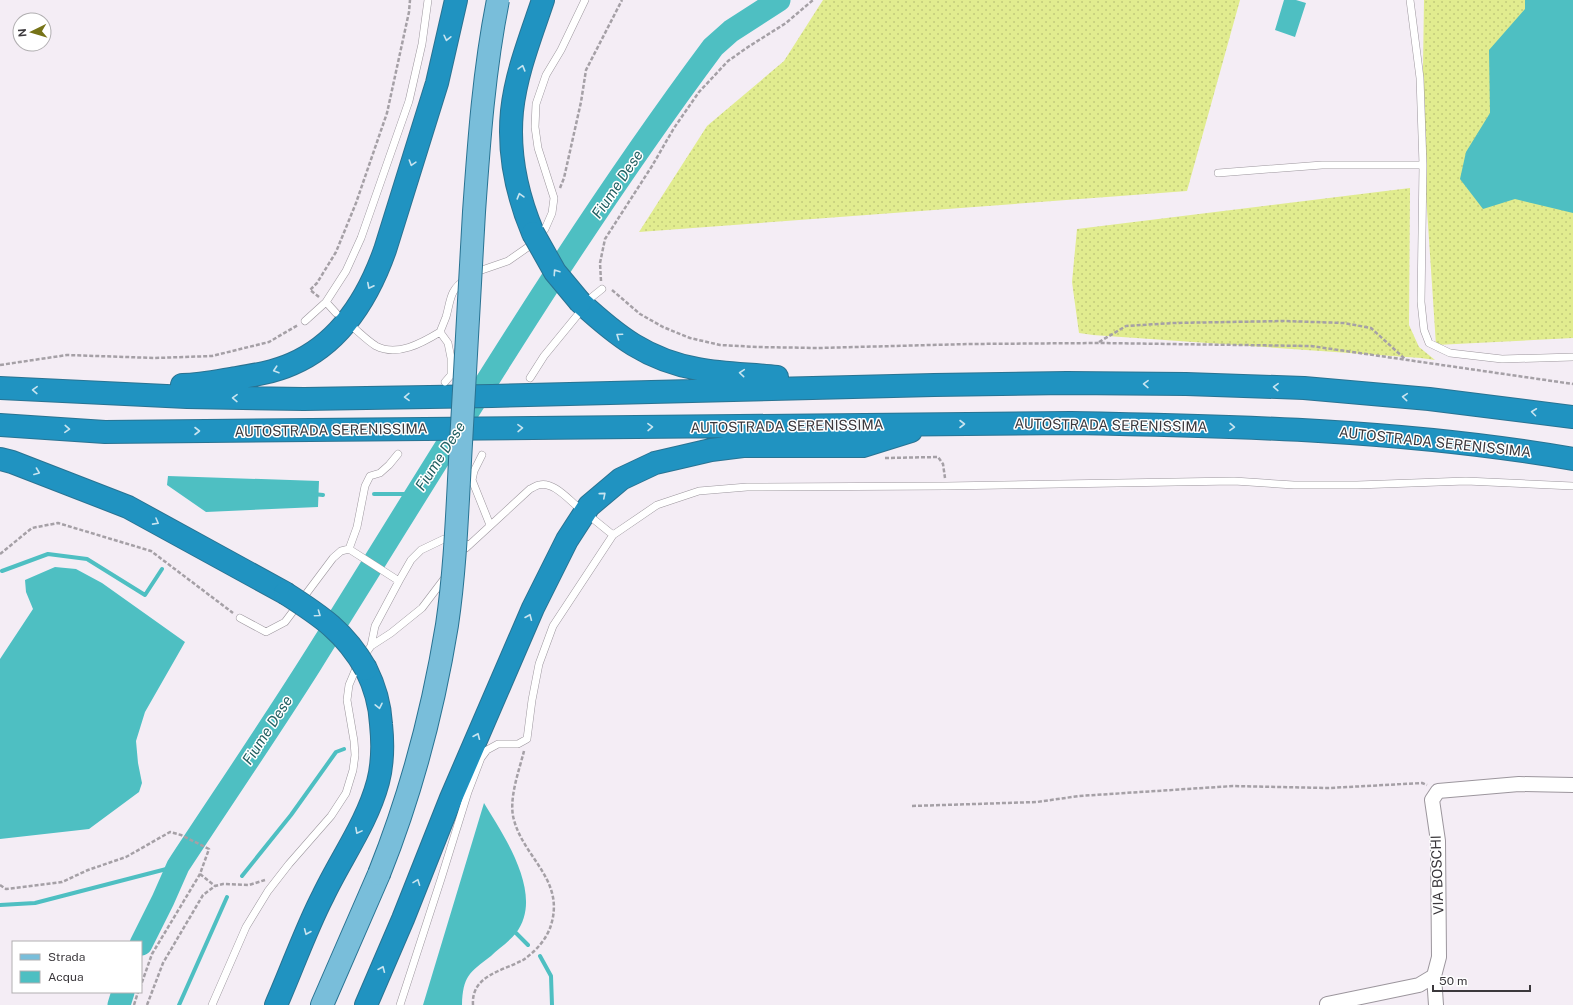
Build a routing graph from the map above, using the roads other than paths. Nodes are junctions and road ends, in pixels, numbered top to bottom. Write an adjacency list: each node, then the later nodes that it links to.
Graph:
1 (428, 0): 10 (lane)
2 (456, 0): 21 (highway, one-way to 21)
3 (498, 0): 44 (main road, bridge)
4 (543, 0): 11 (highway, one-way to 4, bridge)
5 (585, 0): 15 (lane)
6 (1410, 0): 7 (lane)
7 (1423, 165): 8 (lane); 16 (lane)
8 (1218, 173)
9 (602, 289): 11 (lane)
10 (326, 302): 12 (lane); 13 (lane)
11 (584, 304): 17 (lane); 18 (highway, one-way to 11)
12 (336, 313)
13 (305, 321)
14 (354, 328): 15 (lane)
15 (440, 332): 20 (lane)
16 (1573, 357)
17 (530, 378)
18 (934, 384): 20 (highway); 22 (highway, one-way to 18)
19 (0, 388): 21 (highway, one-way to 19)
20 (446, 389): 21 (highway, one-way to 21)
21 (68, 391)
22 (1573, 417)
23 (933, 424): 24 (highway, AUTOSTRADA SERENISSIMA, one-way to 23); 28 (highway, AUTOSTRADA SERENISSIMA, one-way to 28); 45 (highway, one-way to 23)
24 (0, 425)
25 (398, 454): 35 (lane)
26 (482, 455): 32 (lane)
27 (0, 459): 43 (highway, one-way to 43, bridge)
28 (1573, 459)
29 (1573, 486): 33 (lane)
30 (578, 507): 32 (lane)
31 (592, 518): 33 (lane)
32 (490, 525): 34 (lane)
33 (613, 535): 46 (lane)
34 (469, 545): 36 (lane); 38 (lane)
35 (349, 549): 36 (lane); 37 (lane)
36 (399, 581): 38 (lane)
37 (240, 618)
38 (370, 646): 42 (lane)
39 (1573, 785): 40 (street, VIA BOSCHI)
40 (1434, 976): 41 (street); 47 (street, VIA BOSCHI)
41 (1327, 1004)
42 (212, 1005)
43 (276, 1005)
44 (322, 1005)
45 (366, 1005)
46 (400, 1005)
47 (1436, 1005)

